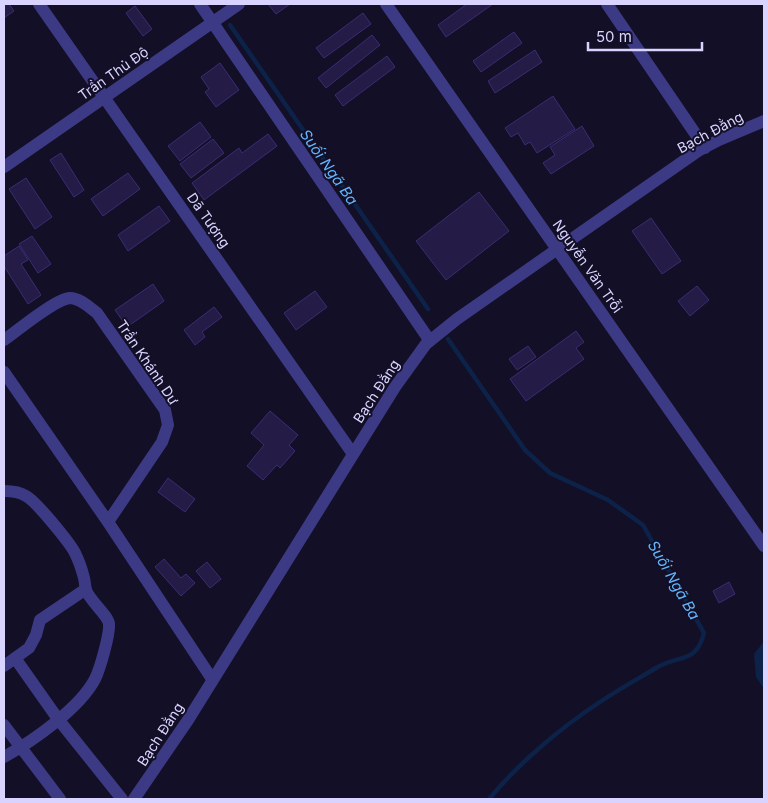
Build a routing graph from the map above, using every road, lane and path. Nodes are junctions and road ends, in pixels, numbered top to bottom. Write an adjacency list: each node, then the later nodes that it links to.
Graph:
1 (39, 4): 7 (street, Dã Tượng)
2 (200, 4): 6 (street)
3 (239, 4): 6 (street, Trần Thủ Độ)
4 (386, 4): 11 (street, Nguyễn Văn Trỗi)
5 (607, 4): 9 (street)
6 (213, 22): 7 (street, Trần Thủ Độ); 13 (street)
7 (105, 97): 10 (street, Trần Thủ Độ); 15 (street, Dã Tượng)
8 (764, 121): 9 (street, Bạch Đằng)
9 (705, 148): 11 (street, Bạch Đằng)
10 (4, 167)
11 (558, 249): 13 (street, Bạch Đằng); 18 (street, Nguyễn Văn Trỗi)
12 (4, 340): 17 (street, Trần Khánh Dư)
13 (430, 341): 15 (street, Bạch Đằng)
14 (4, 372): 17 (street)
15 (353, 454): 22 (street, Bạch Đằng)
16 (4, 491): 19 (street)
17 (108, 522): 22 (street)
18 (764, 546)
19 (86, 589): 20 (street); 23 (street)
20 (15, 658): 21 (street); 23 (street)
21 (4, 666)
22 (212, 679): 29 (street, Bạch Đằng)
23 (58, 719): 25 (street); 28 (street)
24 (4, 725): 25 (street)
25 (22, 747): 26 (street); 27 (street)
26 (4, 757)
27 (60, 799)
28 (122, 799)
29 (134, 799)

